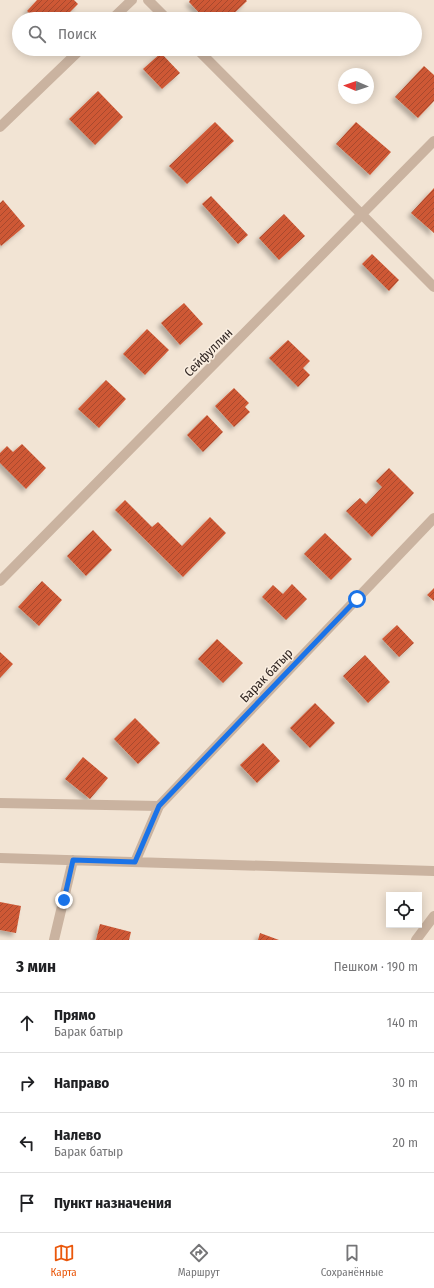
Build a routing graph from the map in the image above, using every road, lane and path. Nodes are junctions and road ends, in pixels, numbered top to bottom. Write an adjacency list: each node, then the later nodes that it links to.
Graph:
1 (132, 0): 3 (street)
2 (148, 0): 4 (street)
3 (119, 12)
4 (160, 12)
5 (74, 56): 7 (street)
6 (204, 56): 9 (street)
7 (0, 127)
8 (434, 141): 9 (street, Сейфуллин)
9 (362, 215): 10 (street); 12 (street, Сейфуллин)
10 (434, 287)
11 (434, 518): 14 (street, Барак батыр)
12 (0, 581)
13 (0, 803): 14 (street)
14 (159, 806): 17 (street, Барак батыр)
15 (0, 858): 16 (street)
16 (73, 860): 17 (street); 20 (street)
17 (135, 862): 18 (street)
18 (434, 871)
19 (434, 916): 21 (street)
20 (54, 940)
21 (416, 940)

